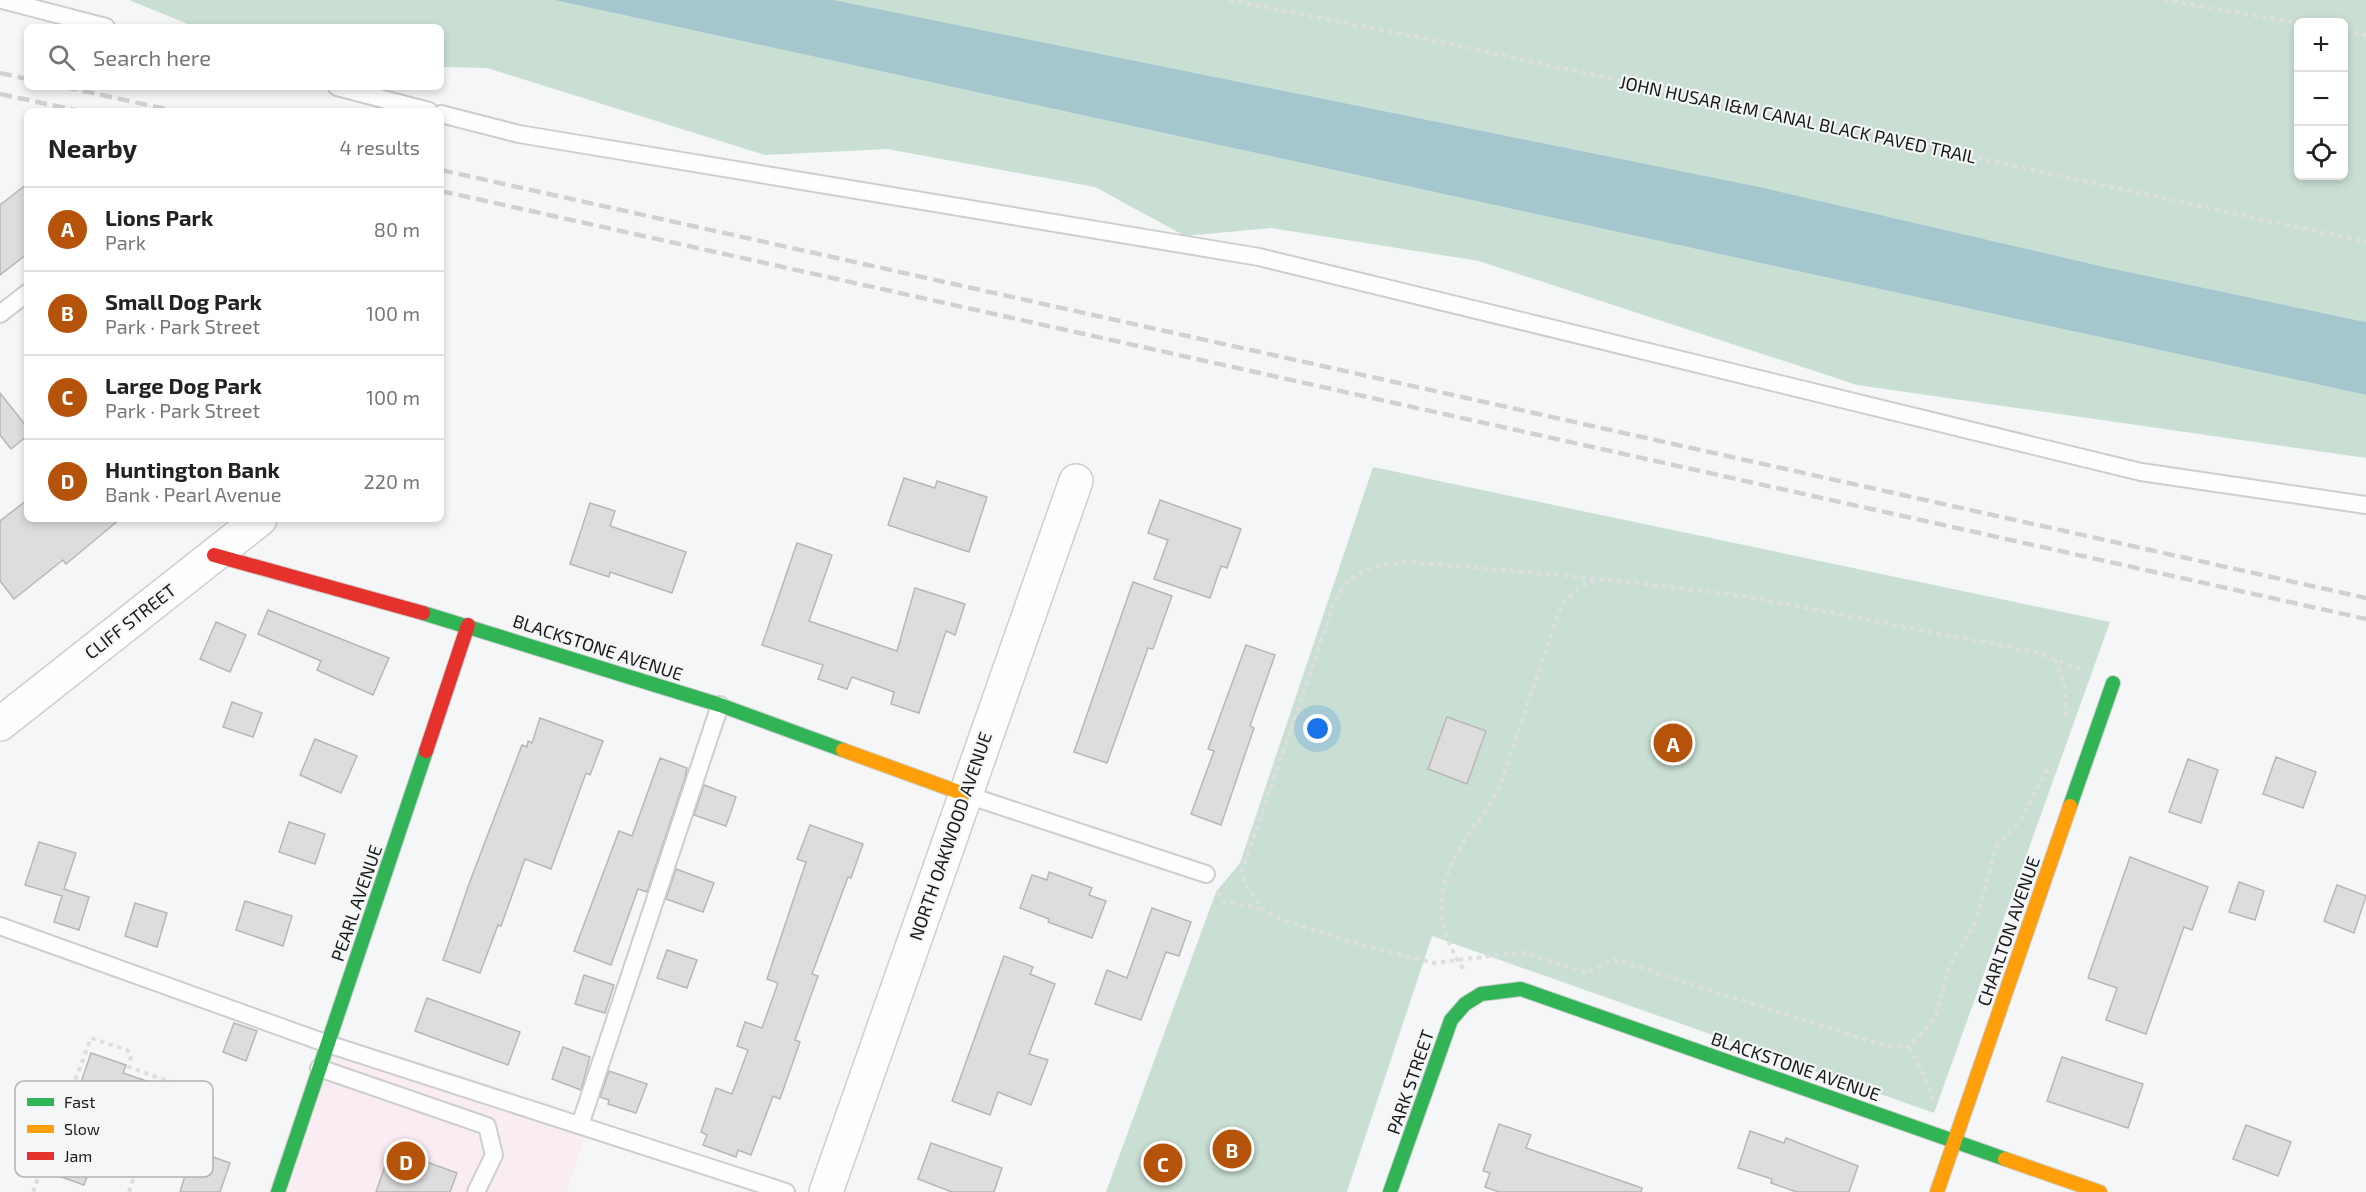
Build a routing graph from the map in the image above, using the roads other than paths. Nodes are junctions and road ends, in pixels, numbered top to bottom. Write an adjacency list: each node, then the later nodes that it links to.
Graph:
1 (2, 0): 2 (lane)
2 (94, 24)
3 (348, 90): 4 (lane)
4 (418, 108)
5 (444, 115): 9 (lane)
6 (24, 295): 7 (lane)
7 (0, 314)
8 (1076, 481): 16 (street, NORTH OAKWOOD AVENUE)
9 (2366, 505)
10 (256, 522): 11 (street, CLIFF STREET)
11 (214, 555): 12 (street, BLACKSTONE AVENUE); 15 (street, CLIFF STREET)
12 (468, 625): 14 (street, BLACKSTONE AVENUE); 20 (street, PEARL AVENUE)
13 (2113, 683): 23 (street, CHARLTON AVENUE)
14 (720, 705): 16 (street, BLACKSTONE AVENUE); 22 (lane)
15 (0, 724)
16 (964, 794): 17 (lane); 27 (street, NORTH OAKWOOD AVENUE)
17 (1206, 874)
18 (0, 926): 20 (lane)
19 (1479, 995): 23 (street, BLACKSTONE AVENUE); 28 (street, PARK STREET)
20 (328, 1044): 21 (street, PEARL AVENUE); 22 (lane)
21 (319, 1068): 24 (street, PEARL AVENUE); 25 (lane)
22 (580, 1125): 26 (lane)
23 (1954, 1141): 29 (street, CHARLTON AVENUE); 30 (street, BLACKSTONE AVENUE)
24 (278, 1192)
25 (476, 1192)
26 (786, 1192)
27 (826, 1192)
28 (1390, 1192)
29 (1937, 1192)
30 (2100, 1192)

